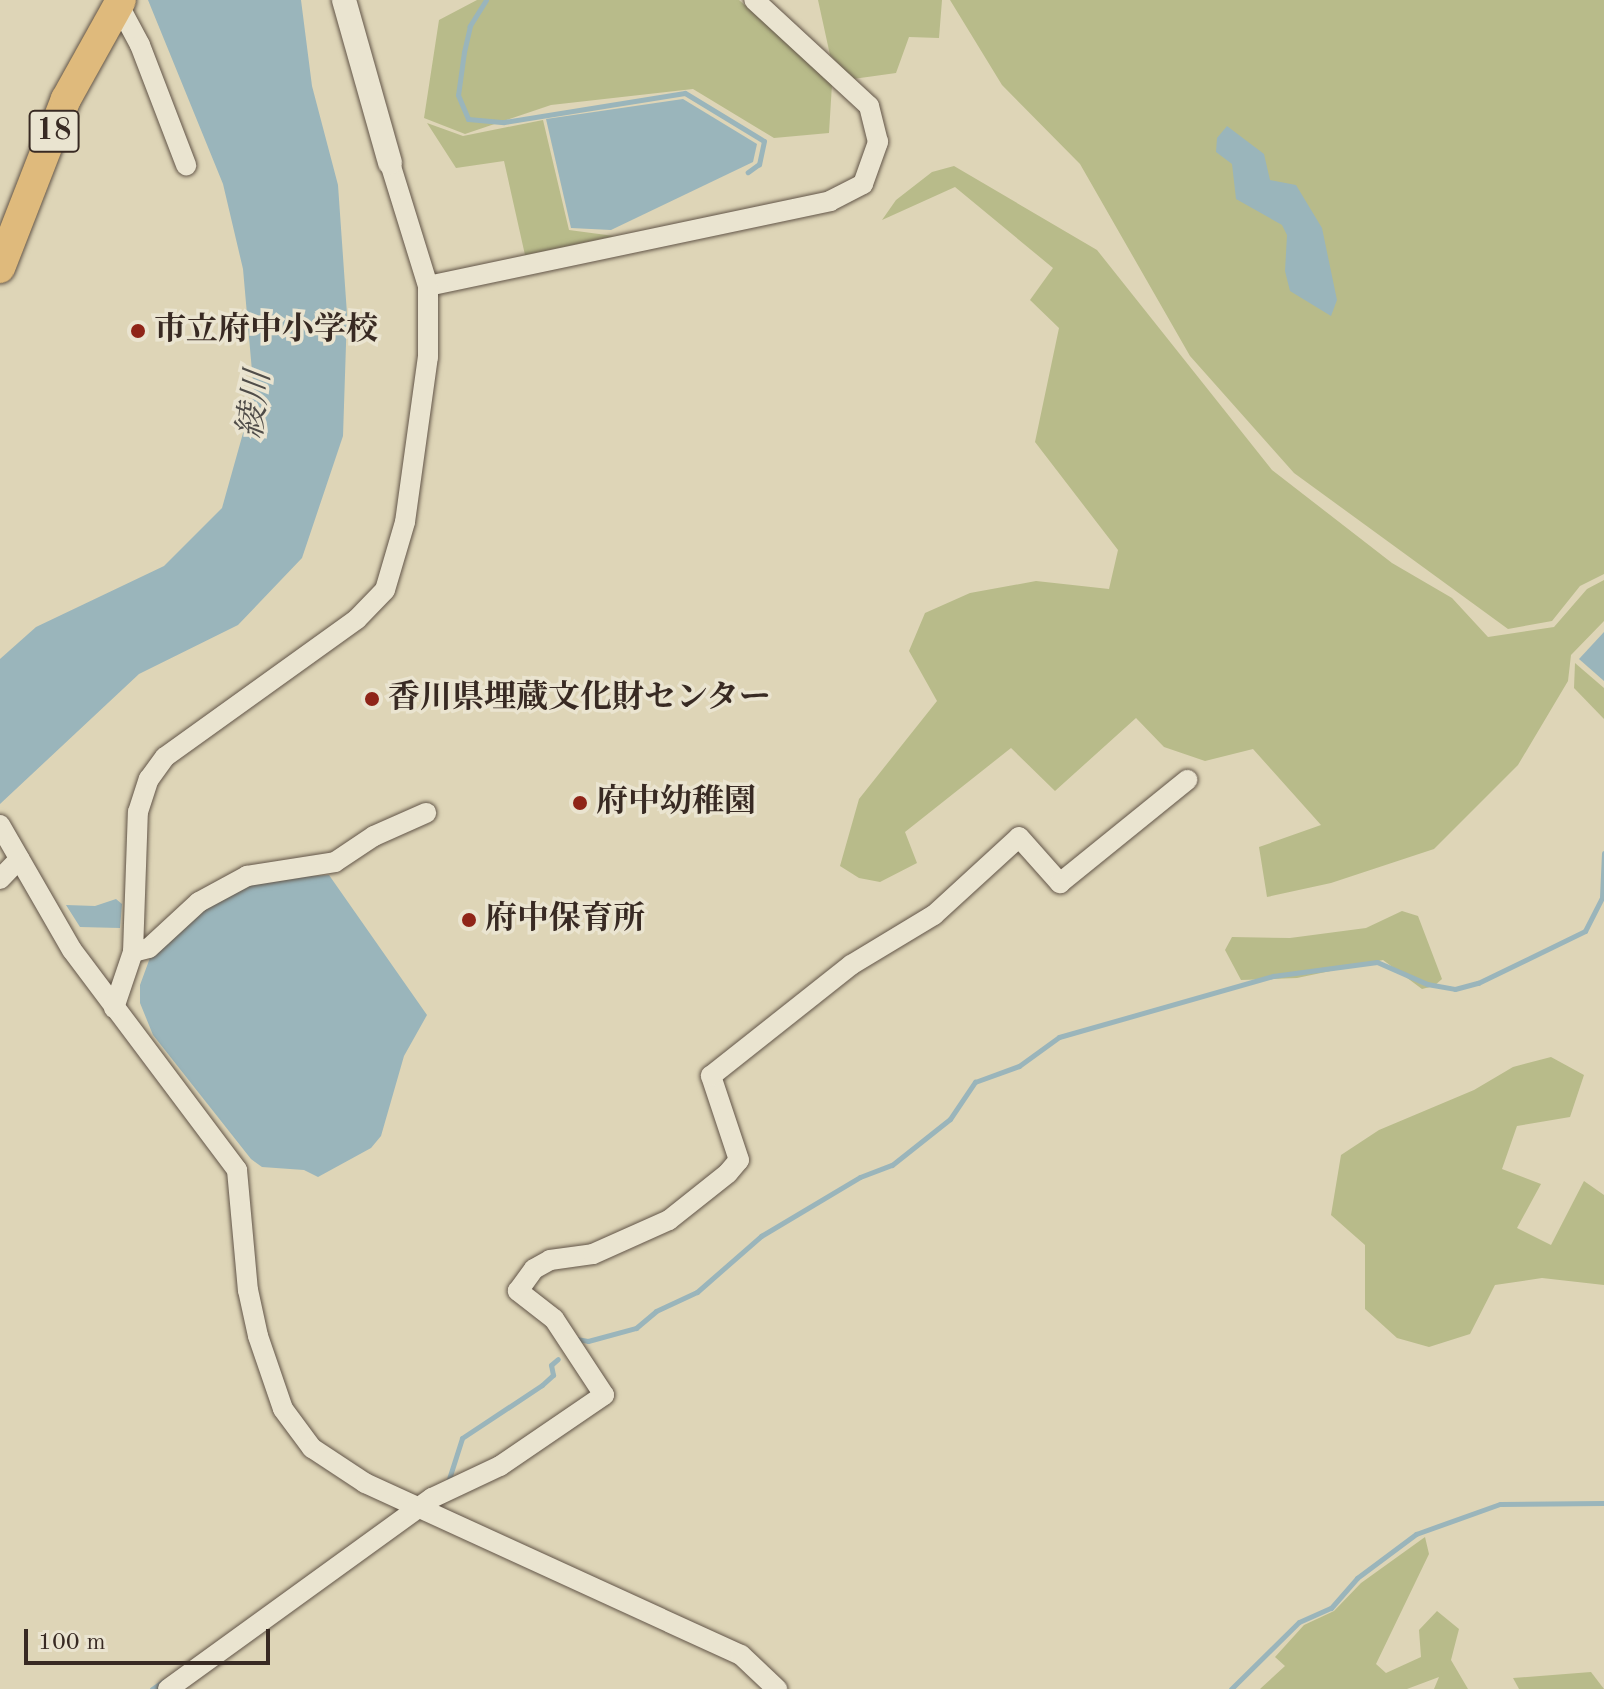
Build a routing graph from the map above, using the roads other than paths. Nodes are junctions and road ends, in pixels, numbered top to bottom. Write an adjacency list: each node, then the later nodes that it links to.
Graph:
1 (344, 0): 4 (street)
2 (754, 0): 7 (street)
3 (118, 1): 5 (street); 6 (main road, 18)
4 (390, 163): 7 (street)
5 (186, 165)
6 (0, 268)
7 (428, 286): 12 (street)
8 (1187, 780): 14 (street)
9 (426, 813): 12 (street)
10 (9, 842): 11 (street); 13 (street)
11 (0, 879)
12 (133, 952): 13 (street)
13 (114, 1008): 14 (street)
14 (419, 1508): 15 (street); 16 (street)
15 (168, 1689)
16 (777, 1689)

